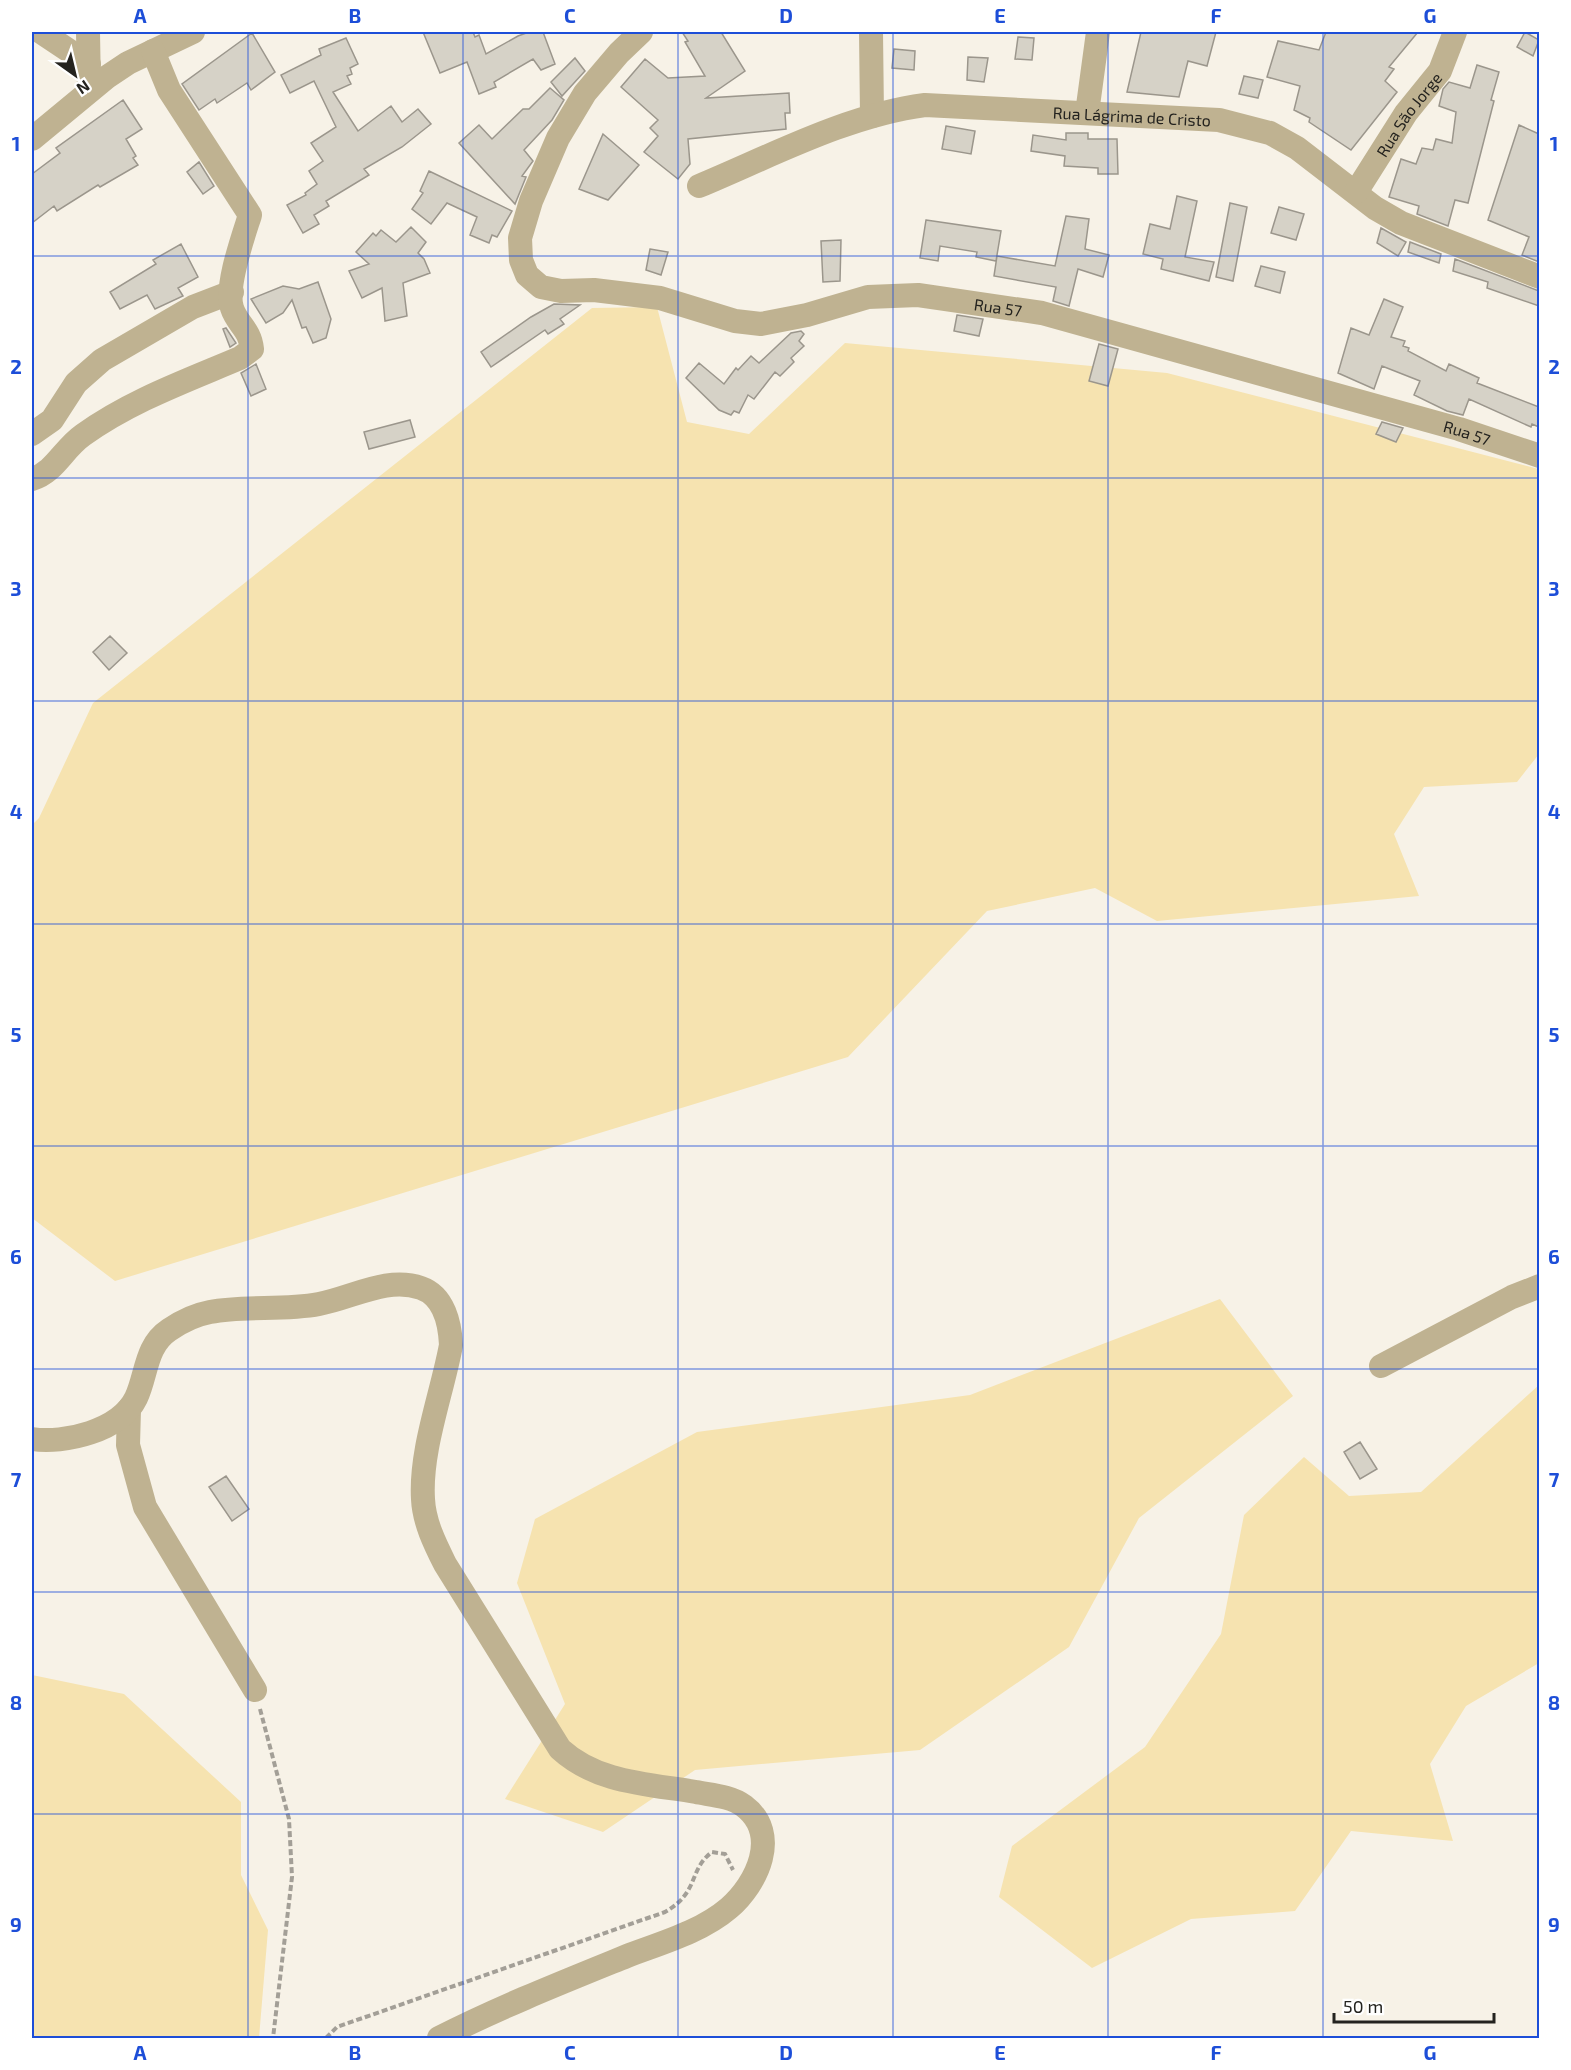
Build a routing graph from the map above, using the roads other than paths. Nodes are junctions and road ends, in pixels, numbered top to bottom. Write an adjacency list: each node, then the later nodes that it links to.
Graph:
1 (41, 32): 9 (street)
2 (88, 32): 9 (street)
3 (193, 32): 8 (street)
4 (641, 32): 19 (street, Rua 57)
5 (871, 32): 12 (street)
6 (1098, 32): 11 (street)
7 (1455, 32): 15 (street, Rua São Jorge)
8 (153, 51): 10 (street); 17 (street)
9 (89, 64): 10 (street)
10 (89, 90): 13 (street)
11 (1087, 113): 12 (street, Rua Lágrima de Cristo); 15 (street, Rua Lágrima de Cristo)
12 (872, 116): 14 (street, Rua Lágrima de Cristo)
13 (32, 139)
14 (699, 186)
15 (1356, 192): 16 (street, Rua Lágrima de Cristo)
16 (1539, 277)
17 (232, 292): 18 (street); 20 (street)
18 (32, 434)
19 (1539, 456)
20 (32, 480)
21 (1539, 1286): 22 (street)
22 (1381, 1366)
23 (129, 1409): 24 (street); 25 (street); 26 (street)
24 (32, 1439)
25 (255, 1690)
26 (439, 2038)

